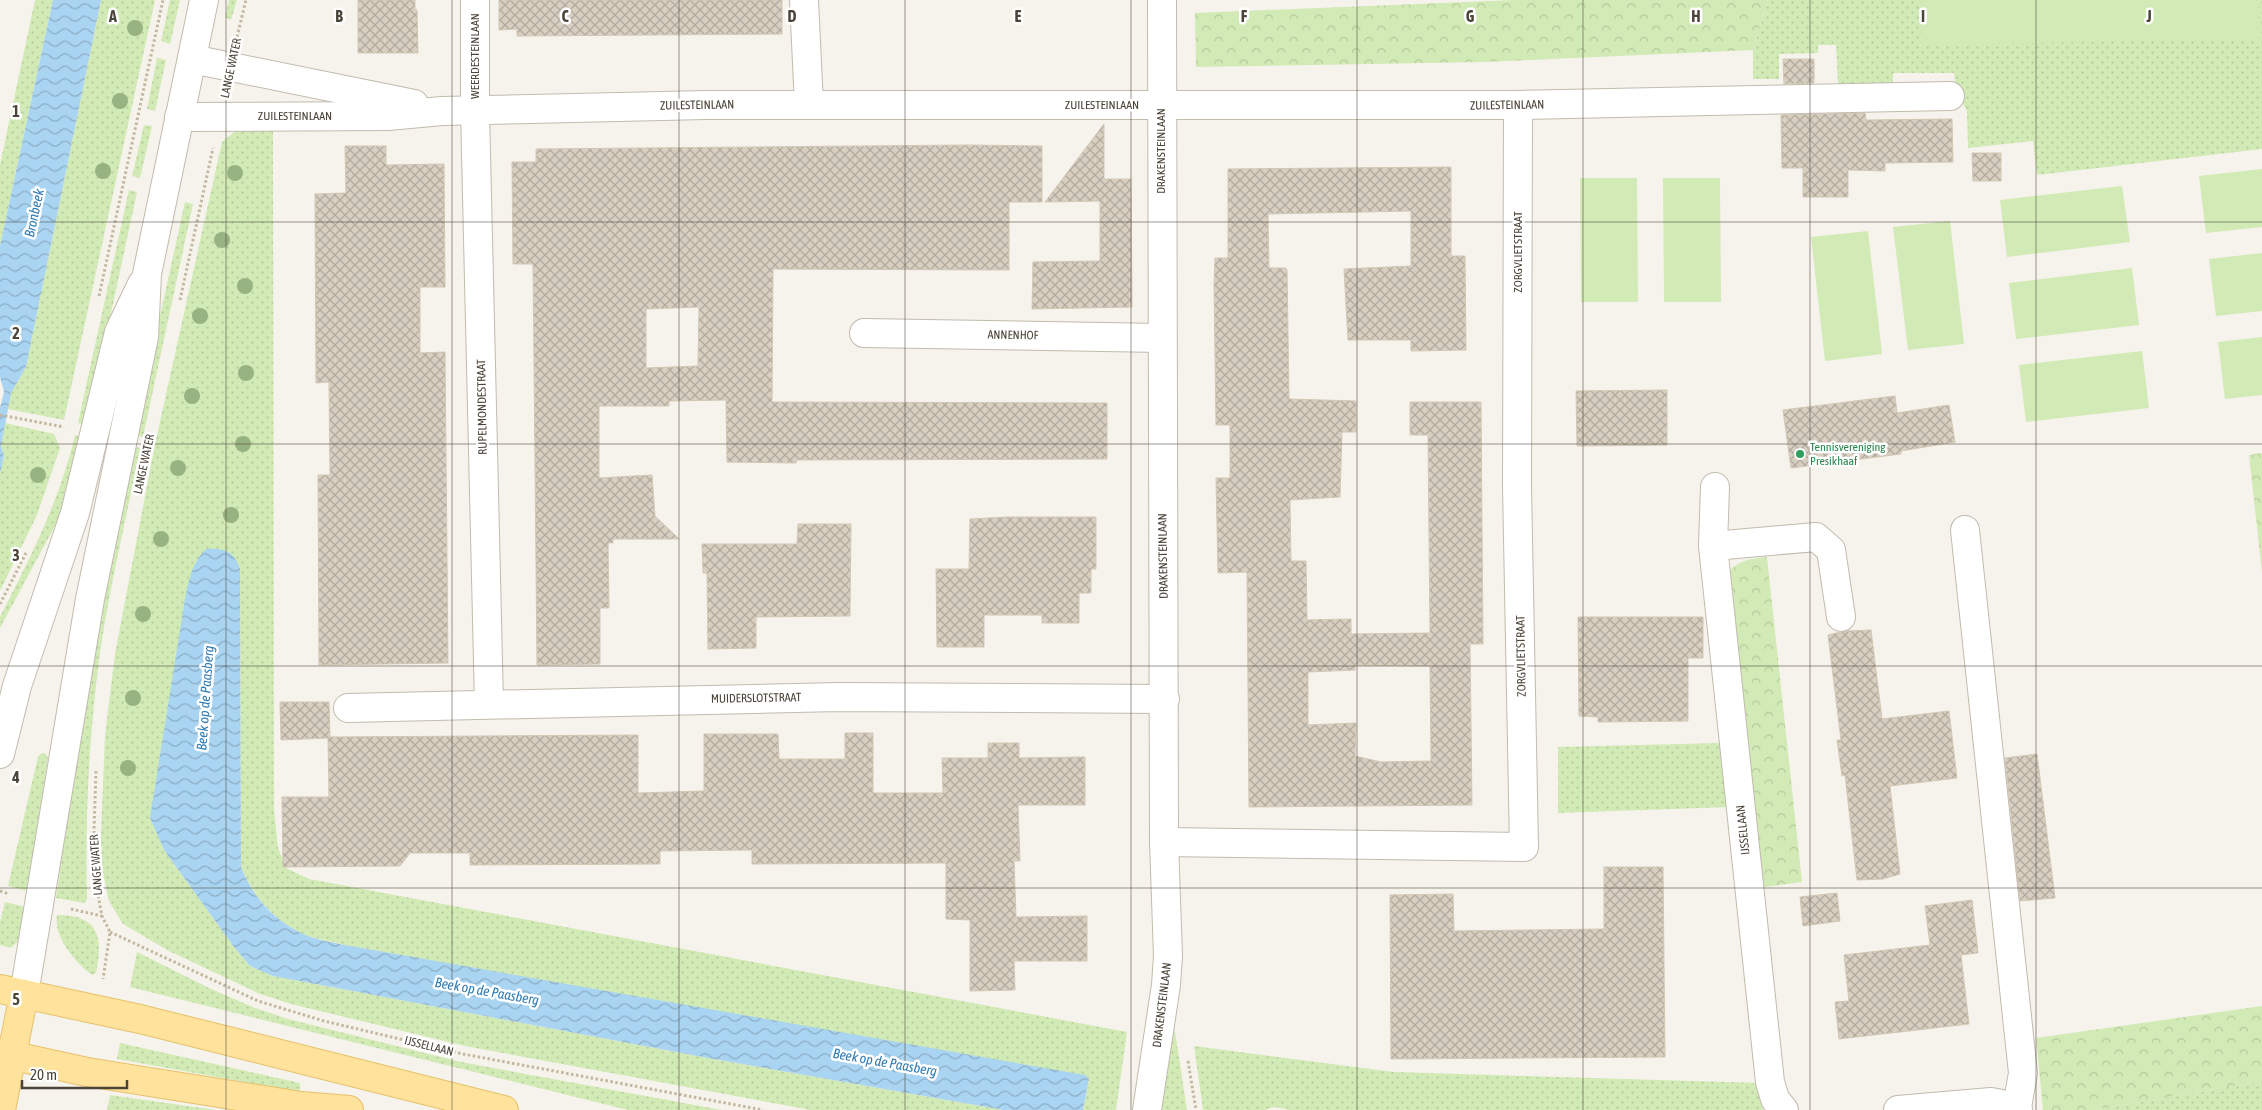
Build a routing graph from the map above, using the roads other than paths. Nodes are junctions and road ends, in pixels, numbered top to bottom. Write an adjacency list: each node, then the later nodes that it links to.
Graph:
1 (204, 0): 5 (street, LANGE WATER)
2 (475, 0): 11 (street, WEERDESTEINLAAN)
3 (804, 0): 7 (street)
4 (1162, 0): 8 (street, DRAKENSTEINLAAN)
5 (192, 59): 10 (street, ZUILESTEINLAAN); 12 (street, LANGE WATER)
6 (1950, 96): 9 (street, ZUILESTEINLAAN)
7 (809, 105): 8 (street, ZUILESTEINLAAN); 11 (street, ZUILESTEINLAAN)
8 (1160, 105): 9 (street, ZUILESTEINLAAN); 15 (street, DRAKENSTEINLAAN)
9 (1518, 105): 24 (street, ZORGVLIETSTRAAT)
10 (442, 111): 11 (street, ZUILESTEINLAAN); 12 (street, ZUILESTEINLAAN)
11 (475, 111): 21 (street, RUPELMONDESTRAAT)
12 (179, 116): 13 (street, LANGE WATER)
13 (148, 274): 23 (street, LANGE WATER); 25 (street, LANGE WATER)
14 (864, 333): 15 (street, ANNENHOF)
15 (1162, 338): 20 (street, DRAKENSTEINLAAN)
16 (1715, 487): 18 (street, IJSSELLAAN)
17 (1965, 530): 27 (street)
18 (1714, 546): 19 (street); 32 (street, IJSSELLAAN)
19 (1841, 617)
20 (1165, 699): 21 (street, MUIDERSLOTSTRAAT); 24 (street, DRAKENSTEINLAAN)
21 (489, 704): 22 (street, MUIDERSLOTSTRAAT)
22 (348, 708)
23 (0, 754)
24 (1164, 842): 31 (street, DRAKENSTEINLAAN)
25 (12, 992): 26 (main road, LANGE WATER); 30 (main road)
26 (6, 1054): 28 (main road, LANGE WATER); 29 (main road)
27 (2017, 1108): 33 (street)
28 (1, 1110)
29 (349, 1110)
30 (504, 1110)
31 (1147, 1110)
32 (1784, 1110)
33 (1898, 1110)

